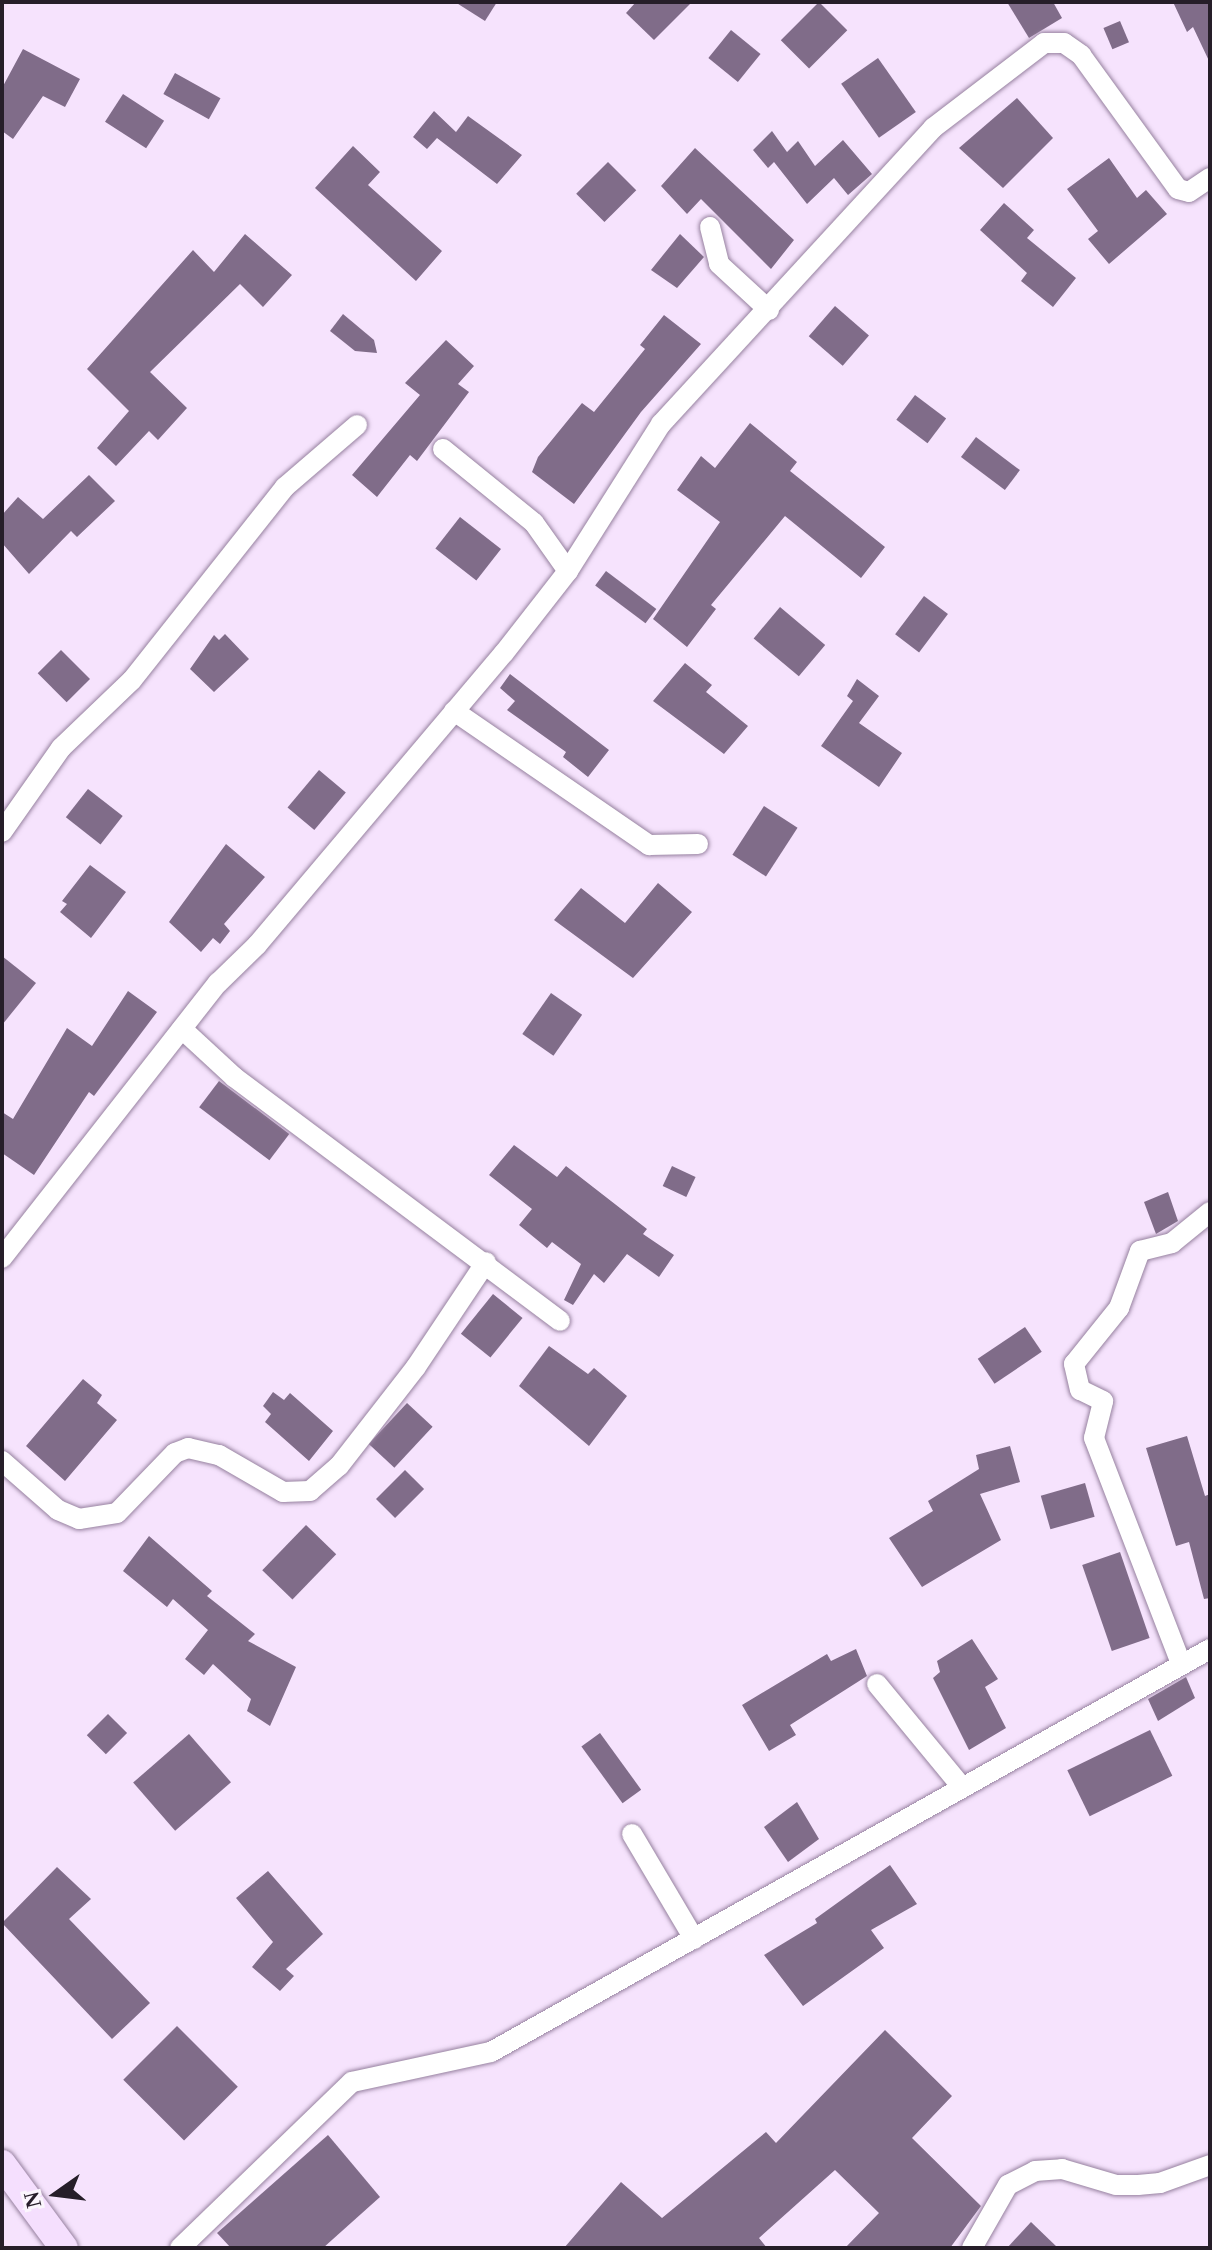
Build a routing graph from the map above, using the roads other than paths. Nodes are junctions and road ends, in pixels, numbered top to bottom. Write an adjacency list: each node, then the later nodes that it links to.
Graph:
1 (1210, 178): 3 (street)
2 (710, 227): 3 (street)
3 (769, 310): 6 (street)
4 (357, 425): 8 (street)
5 (443, 449): 6 (street)
6 (568, 571): 7 (street)
7 (454, 711): 9 (street); 10 (street)
8 (2, 832)
9 (698, 844)
10 (182, 1029): 12 (street); 13 (street)
11 (1210, 1212): 17 (street)
12 (2, 1258)
13 (486, 1262): 14 (street); 15 (street)
14 (560, 1321)
15 (2, 1461)
16 (1210, 1649): 17 (street)
17 (1180, 1661): 19 (street)
18 (877, 1684): 19 (street)
19 (962, 1787): 21 (street)
20 (632, 1834): 21 (street)
21 (694, 1939): 25 (street)
22 (2, 2164): 24 (main road)
23 (1210, 2165): 26 (street)
24 (64, 2248)
25 (180, 2248)
26 (972, 2248)

